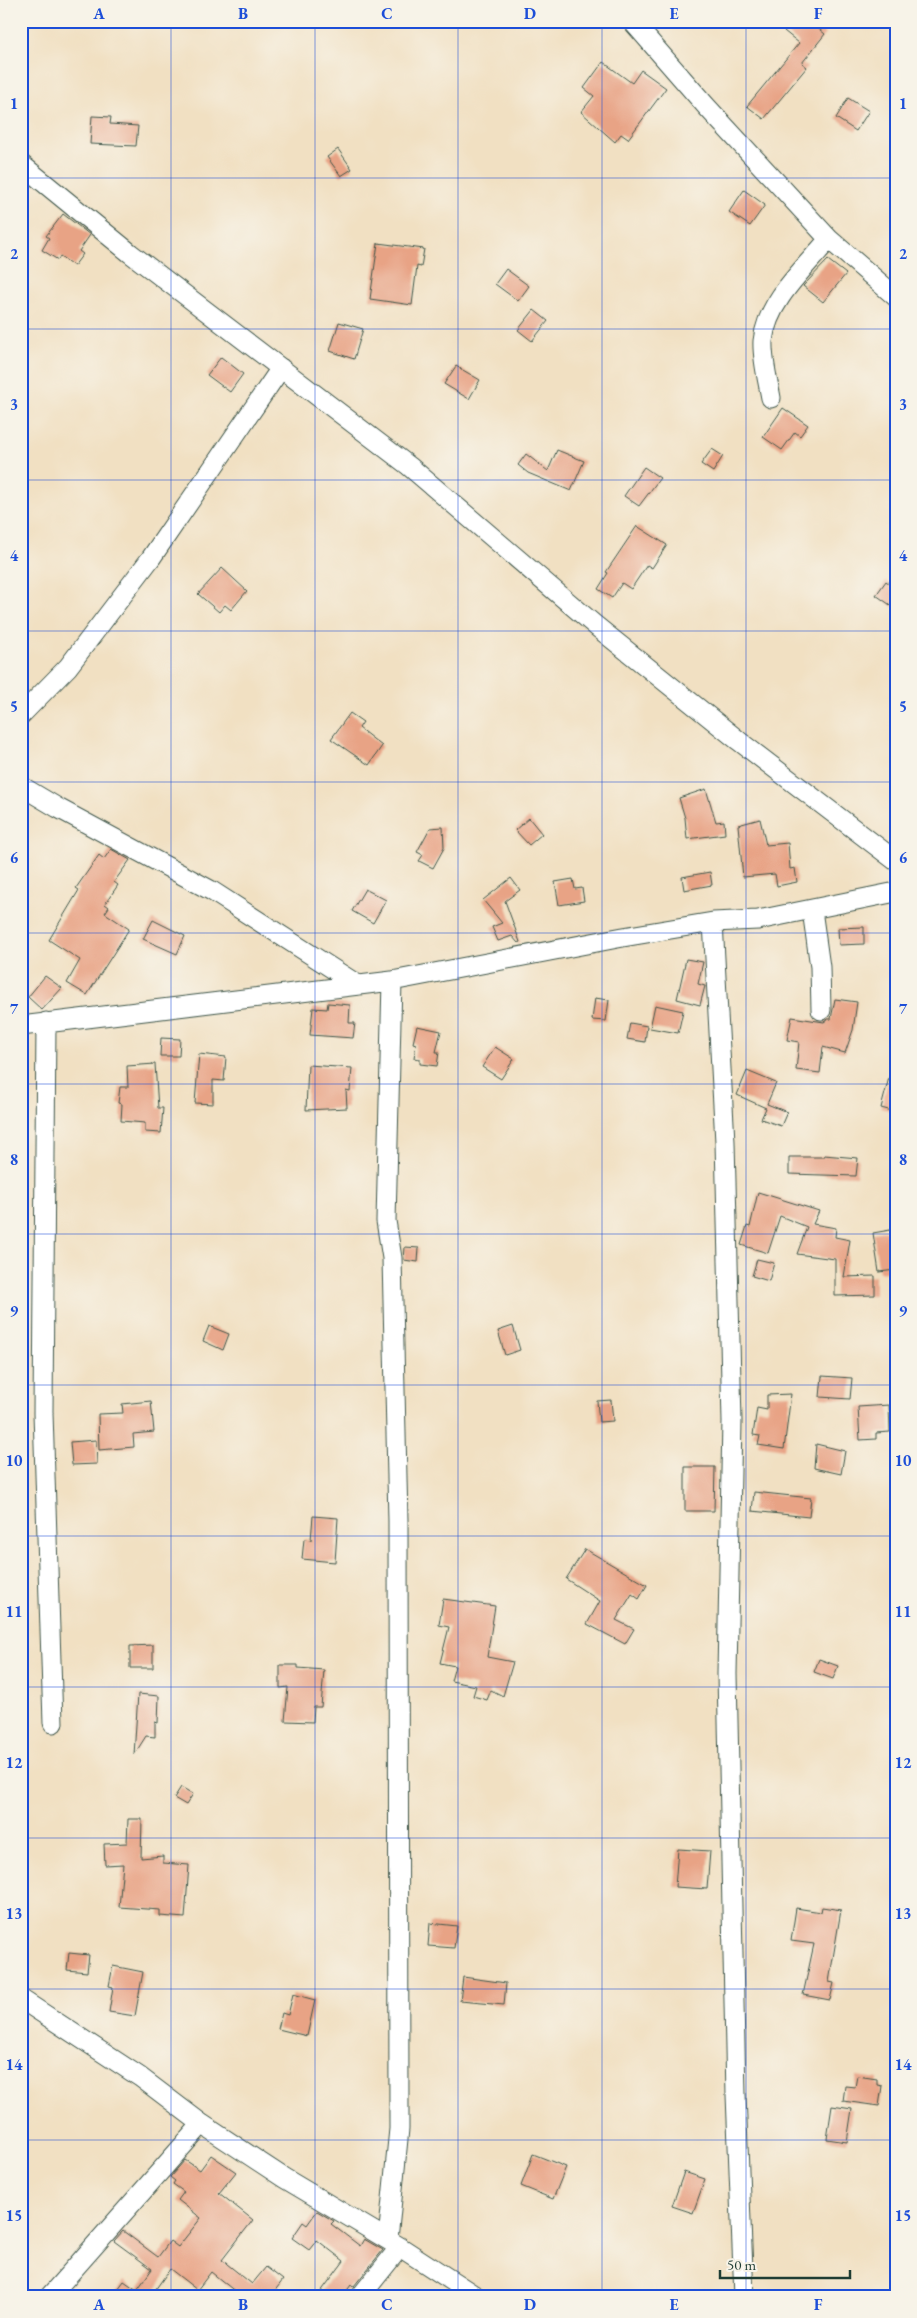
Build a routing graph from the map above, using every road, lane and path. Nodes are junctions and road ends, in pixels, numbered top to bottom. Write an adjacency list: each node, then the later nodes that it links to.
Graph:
1 (632, 21): 3 (street)
2 (21, 164): 5 (street)
3 (829, 239): 4 (street); 6 (street)
4 (896, 297)
5 (281, 368): 7 (street); 9 (street)
6 (771, 398)
7 (21, 715)
8 (21, 786): 14 (street)
9 (896, 860)
10 (896, 892): 11 (street)
11 (812, 910): 12 (street); 15 (street)
12 (713, 922): 13 (street); 25 (street)
13 (392, 981): 14 (street); 21 (street)
14 (358, 984): 16 (street)
15 (821, 1010)
16 (46, 1022): 17 (street); 18 (street)
17 (21, 1026)
18 (53, 1723)
19 (21, 1999): 20 (street)
20 (202, 2124): 21 (street); 22 (street)
21 (394, 2243): 23 (street); 24 (street)
22 (49, 2297)
23 (360, 2297)
24 (477, 2297)
25 (744, 2297)

